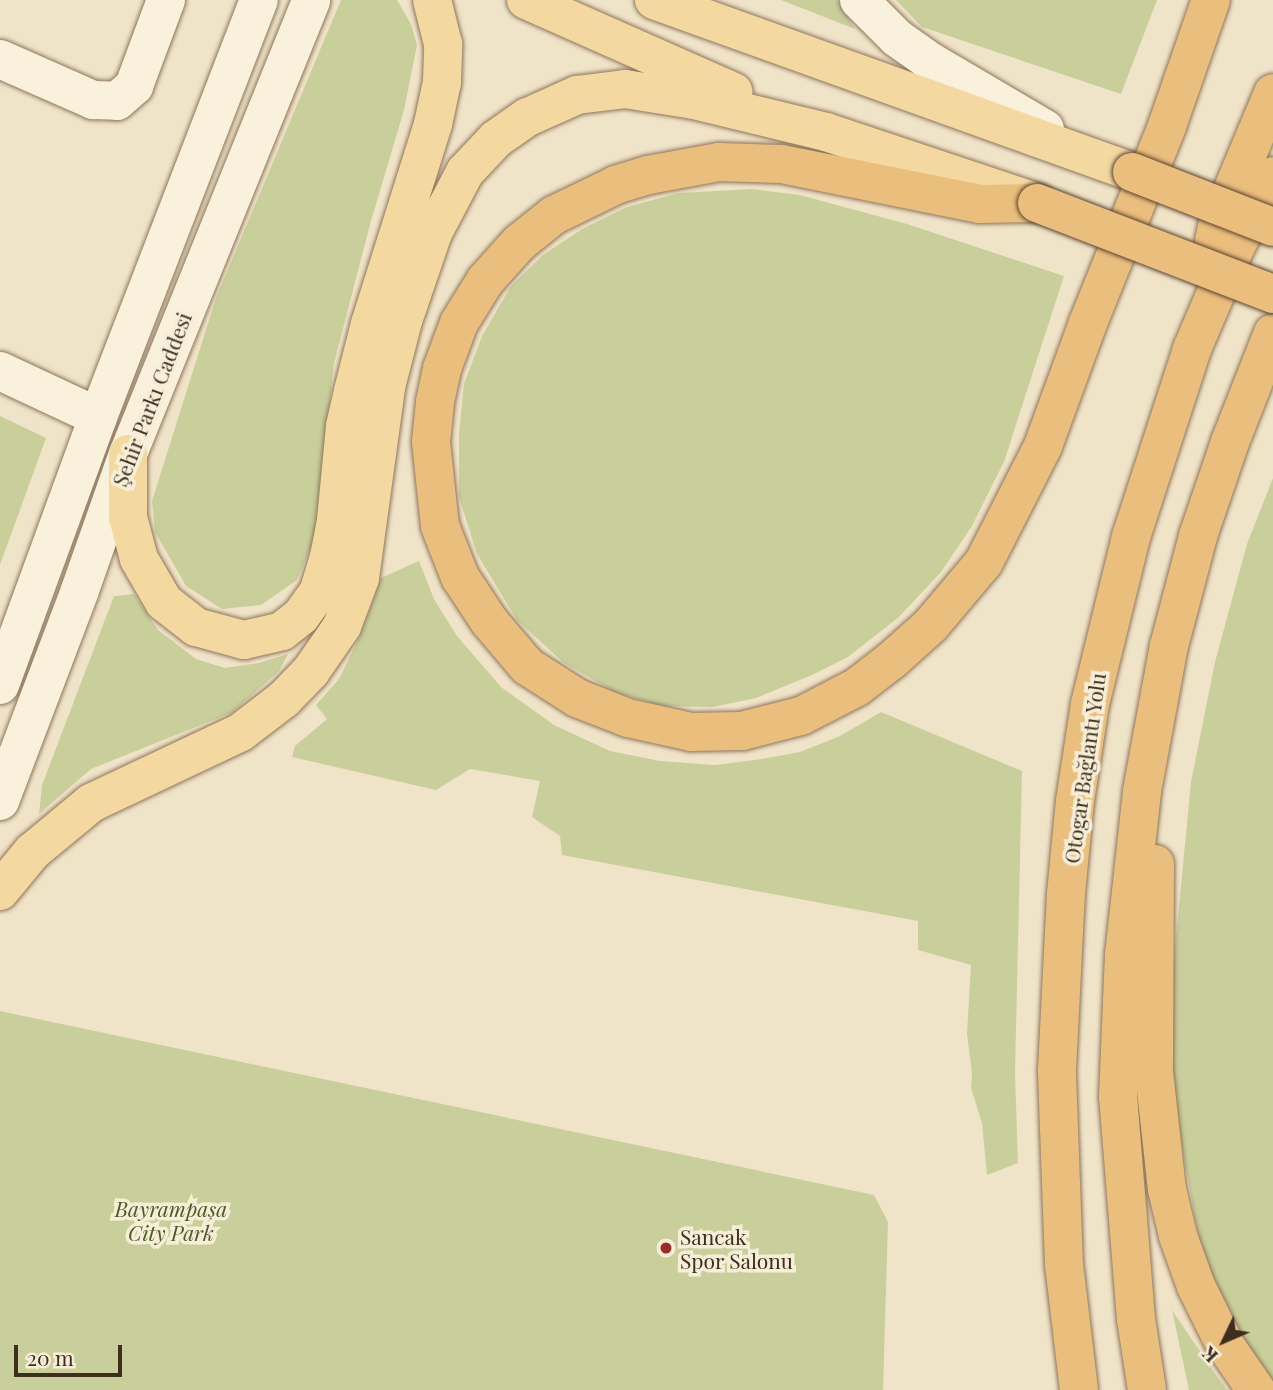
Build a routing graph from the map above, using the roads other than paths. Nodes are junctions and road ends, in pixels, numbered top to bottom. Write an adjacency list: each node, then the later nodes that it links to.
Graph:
1 (166, 0): 10 (main road)
2 (259, 0): 22 (main road, Şehir Parkı Caddesi)
3 (311, 0): 23 (main road, Şehir Parkı Caddesi)
4 (432, 0): 23 (main road)
5 (526, 0): 13 (main road)
6 (654, 0): 14 (main road)
7 (859, 0): 14 (main road)
8 (1211, 0): 12 (highway)
9 (1231, 0): 12 (highway)
10 (0, 59)
11 (1273, 93): 20 (highway)
12 (1167, 126): 16 (highway)
13 (826, 132): 16 (main road); 27 (main road)
14 (1132, 172): 17 (highway, bridge)
15 (1273, 176): 20 (highway, Otogar Bağlantı Yolu)
16 (1037, 203): 18 (highway, bridge)
17 (1273, 227)
18 (1273, 295)
19 (1273, 333): 25 (highway)
20 (1192, 349): 28 (highway, Otogar Bağlantı Yolu)
21 (0, 371): 22 (main road)
22 (99, 417): 24 (main road, Şehir Parkı Caddesi)
23 (128, 454): 26 (main road, Şehir Parkı Caddesi)
24 (0, 685)
25 (1142, 791): 29 (highway); 30 (highway)
26 (0, 801)
27 (0, 891)
28 (1079, 1390)
29 (1147, 1390)
30 (1256, 1390)

